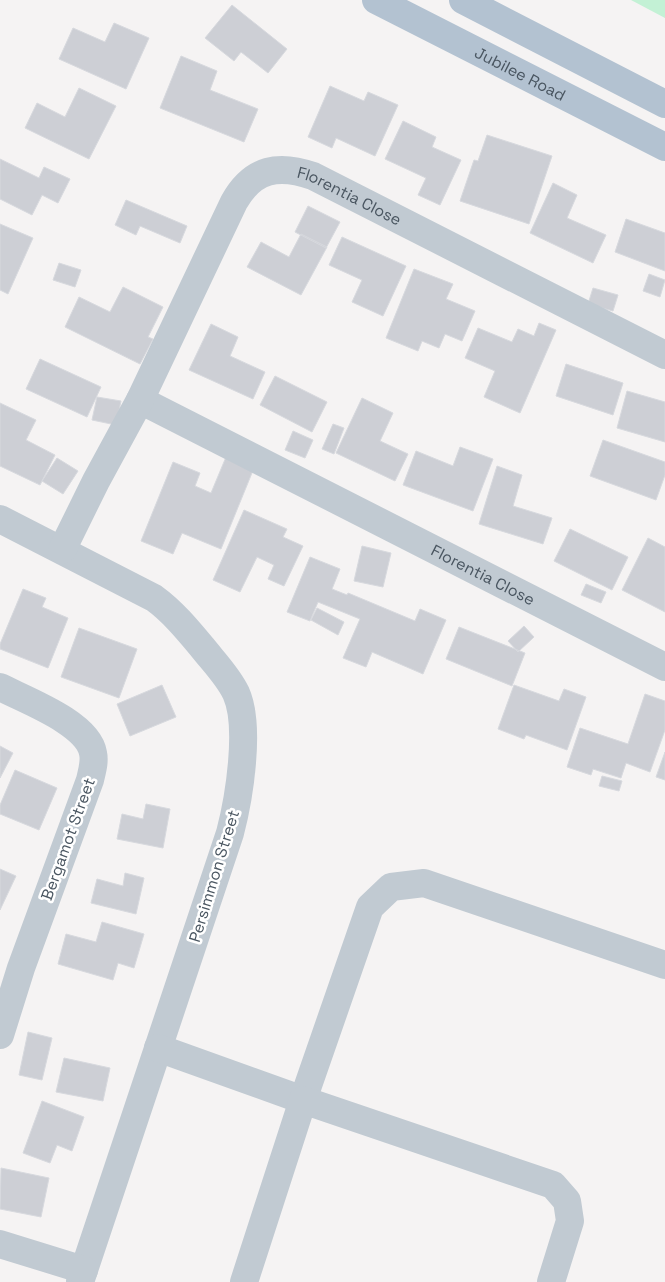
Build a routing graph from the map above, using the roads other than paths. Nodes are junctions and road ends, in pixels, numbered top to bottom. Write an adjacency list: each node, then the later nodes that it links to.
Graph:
1 (376, 0): 4 (main road, Jubilee Road)
2 (463, 0): 3 (main road)
3 (665, 104)
4 (665, 147)
5 (665, 355): 6 (street, Florentia Close)
6 (140, 400): 8 (street, Florentia Close); 9 (street, Florentia Close)
7 (0, 519): 8 (street, Persimmon Street)
8 (62, 550): 14 (street, Persimmon Street)
9 (665, 667)
10 (0, 687): 11 (street, Bergamot Street)
11 (10, 963): 13 (street, Bergamot Street)
12 (665, 964): 15 (street)
13 (0, 1036)
14 (158, 1048): 15 (street); 17 (street, Persimmon Street)
15 (303, 1100): 18 (street); 19 (street)
16 (0, 1244): 17 (street)
17 (82, 1276)
18 (244, 1282)
19 (552, 1282)

